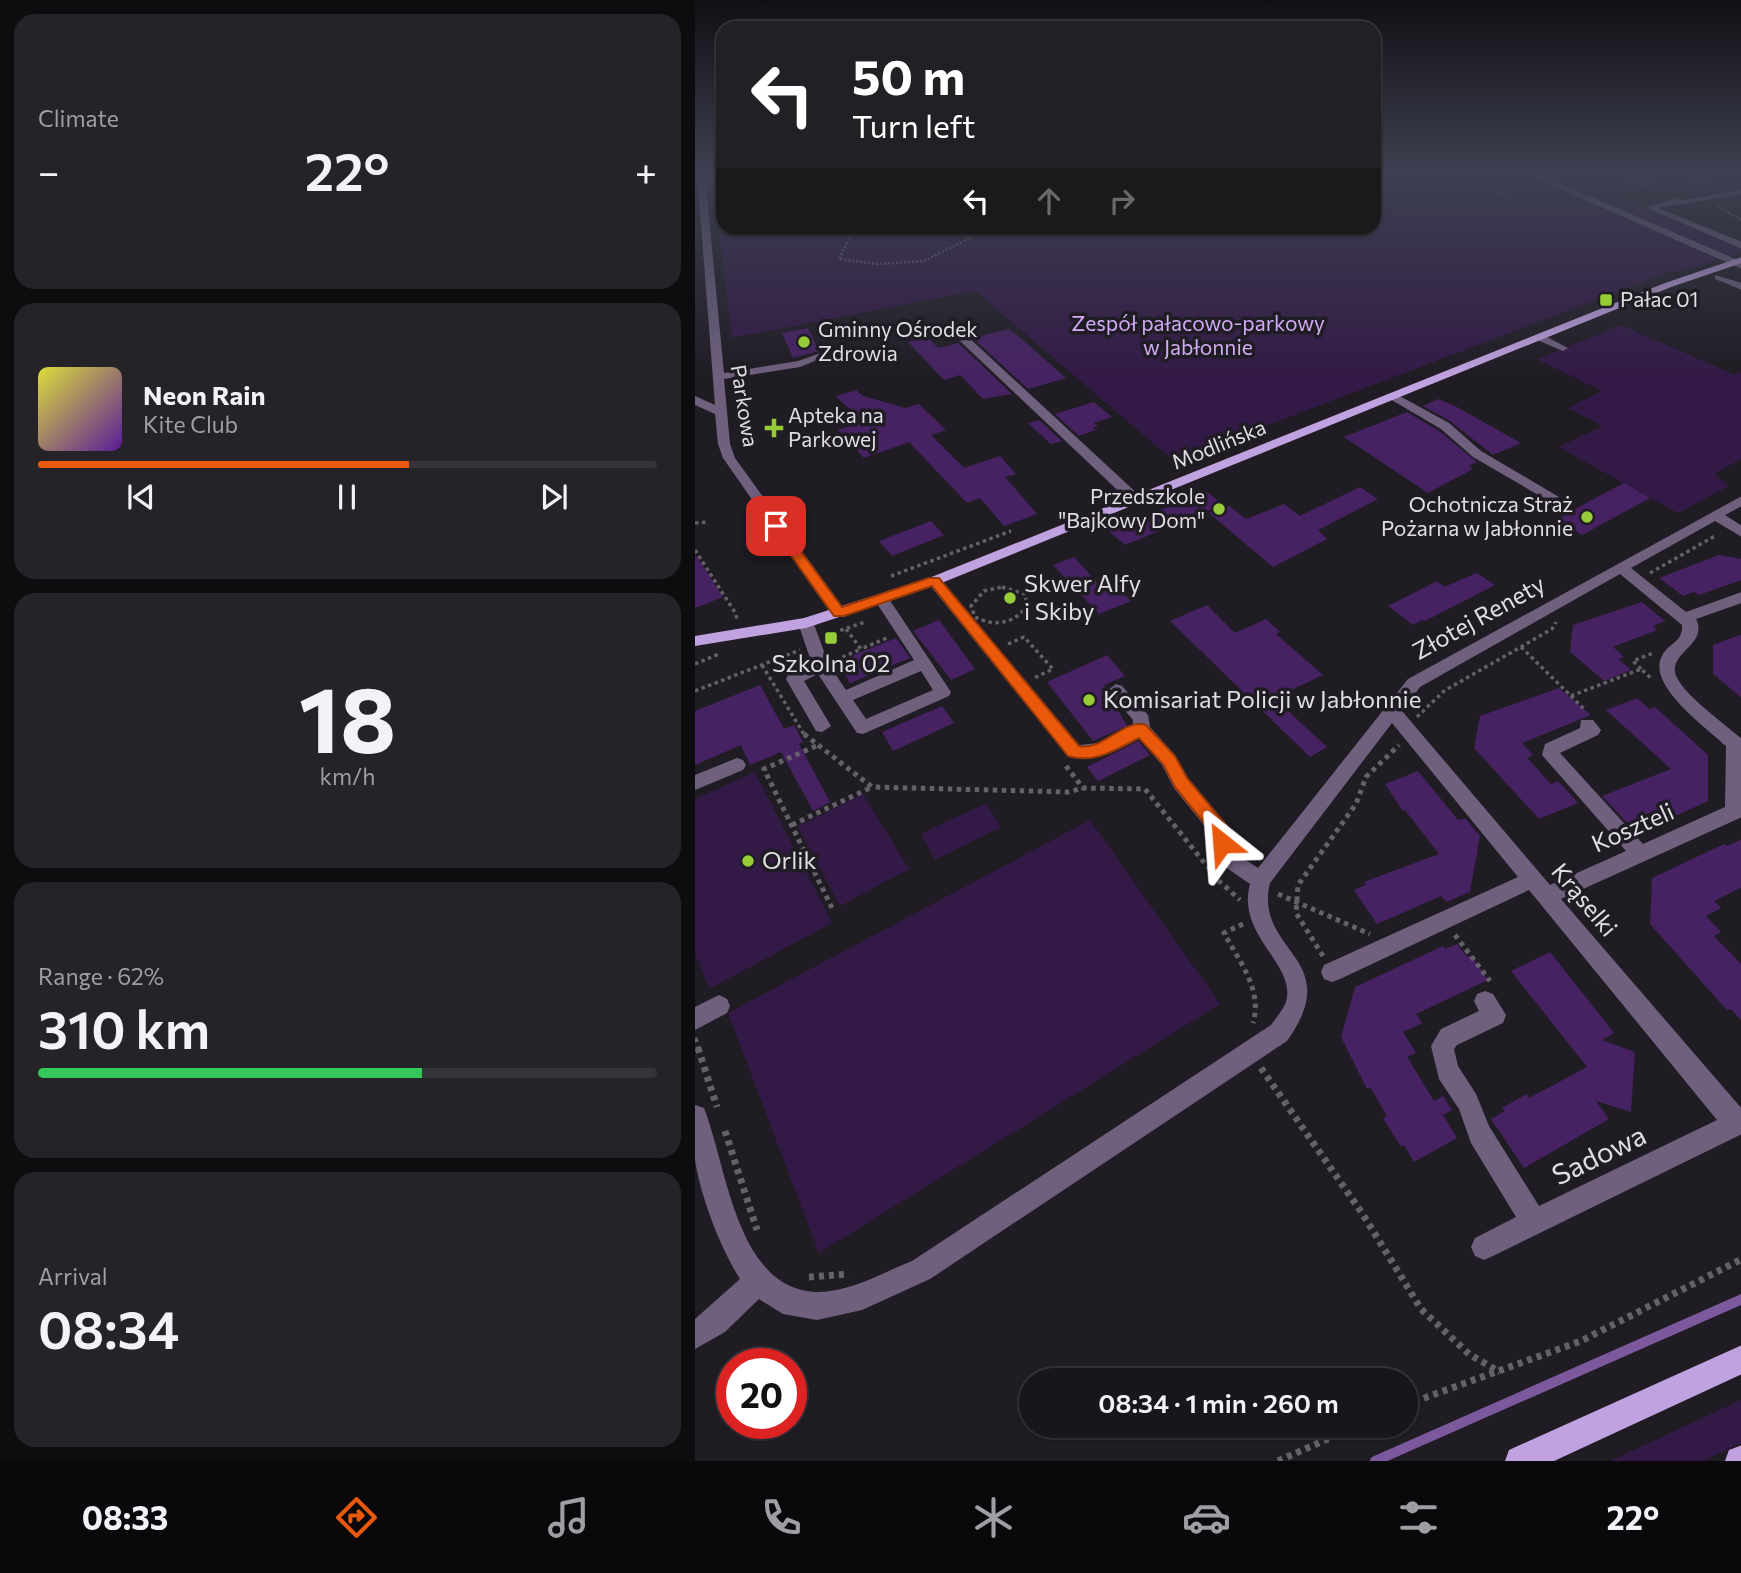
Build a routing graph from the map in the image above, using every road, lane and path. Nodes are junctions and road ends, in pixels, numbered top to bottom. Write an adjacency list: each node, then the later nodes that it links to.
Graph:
1 (701, 240): 5 (street, Parkowa)
2 (848, 240): 3 (path)
3 (966, 240)
4 (1682, 240): 6 (street)
5 (701, 258): 14 (street, Parkowa)
6 (1739, 265): 7 (main road, Modlińska); 9 (main road, Modlińska)
7 (1718, 277): 8 (street); 9 (main road, Modlińska)
8 (1741, 287)
9 (1631, 301): 11 (main road, Modlińska)
10 (962, 337): 19 (street)
11 (1541, 338): 12 (street); 15 (main road, Modlińska)
12 (1563, 348)
13 (829, 353): 14 (street)
14 (717, 377): 17 (street, Parkowa)
15 (1394, 397): 18 (street); 19 (main road, Modlińska)
16 (695, 400): 17 (street)
17 (720, 412): 33 (street, Parkowa)
18 (1552, 497)
19 (1136, 500): 28 (main road, Modlińska)
20 (1741, 500): 21 (street, Złotej Renety)
21 (1715, 515): 24 (street); 26 (street, Złotej Renety)
22 (707, 522): 23 (path)
23 (695, 523)
24 (1736, 530): 27 (path)
25 (695, 550): 34 (path)
26 (1620, 567): 27 (street); 51 (street, Złotej Renety)
27 (1637, 580): 35 (street)
28 (934, 581): 32 (main road, Modlińska); 54 (street)
29 (980, 585): 30 (path)
30 (984, 591): 30 (path)
31 (1741, 597): 35 (street)
32 (882, 599): 33 (main road, Modlińska); 37 (street)
33 (839, 613): 36 (main road, Modlińska)
34 (736, 614)
35 (1684, 618): 56 (street)
36 (806, 623): 38 (main road, Modlińska); 39 (street)
37 (902, 631): 42 (path); 43 (street)
38 (695, 641)
39 (812, 645): 42 (path); 44 (path); 45 (street)
40 (1521, 647): 46 (path)
41 (1664, 648): 46 (path)
42 (861, 649): 45 (path)
43 (923, 663): 50 (street); 50 (street)
44 (762, 665): 48 (path); 55 (path)
45 (822, 666): 50 (street); 53 (street)
46 (1641, 669): 47 (path)
47 (1662, 687)
48 (695, 690)
49 (1116, 690): 54 (street)
50 (843, 698)
51 (1392, 710): 65 (street, Złotej Renety); 66 (street, Krąselki)
52 (1587, 725): 64 (street)
53 (822, 726)
54 (1141, 729): 65 (street)
55 (816, 746): 60 (path); 63 (path)
56 (1738, 747): 62 (street)
57 (1057, 756): 61 (path)
58 (736, 765): 59 (street)
59 (695, 783)
60 (872, 787): 61 (path); 63 (path)
61 (1083, 788): 77 (path)
62 (1737, 810): 64 (street, Koszteli)
63 (792, 825): 69 (path)
64 (1640, 854): 68 (street, Koszteli)
65 (1264, 876): 77 (street)
66 (1533, 879): 68 (street, Krąselki); 70 (street)
67 (1283, 896): 71 (path)
68 (1547, 896): 79 (street, Krąselki)
69 (833, 910)
70 (1444, 920): 71 (street); 73 (path)
71 (1393, 944): 72 (street)
72 (1332, 972)
73 (1485, 1001): 80 (street)
74 (719, 1006): 75 (street)
75 (695, 1019)
76 (695, 1037): 81 (path)
77 (1250, 1053): 86 (street); 89 (path)
78 (695, 1117): 86 (street)
79 (1738, 1122): 80 (street, Sadowa)
80 (1534, 1222): 82 (street, Sadowa)
81 (759, 1236)
82 (1484, 1247)
83 (1741, 1259): 89 (path)
84 (861, 1270): 85 (path)
85 (801, 1277)
86 (756, 1283): 87 (street)
87 (695, 1335)
88 (1741, 1359): 93 (main road)
89 (1500, 1372): 90 (path)
90 (1418, 1399)
91 (1331, 1438): 92 (path)
92 (1278, 1461)
93 (1520, 1461)

